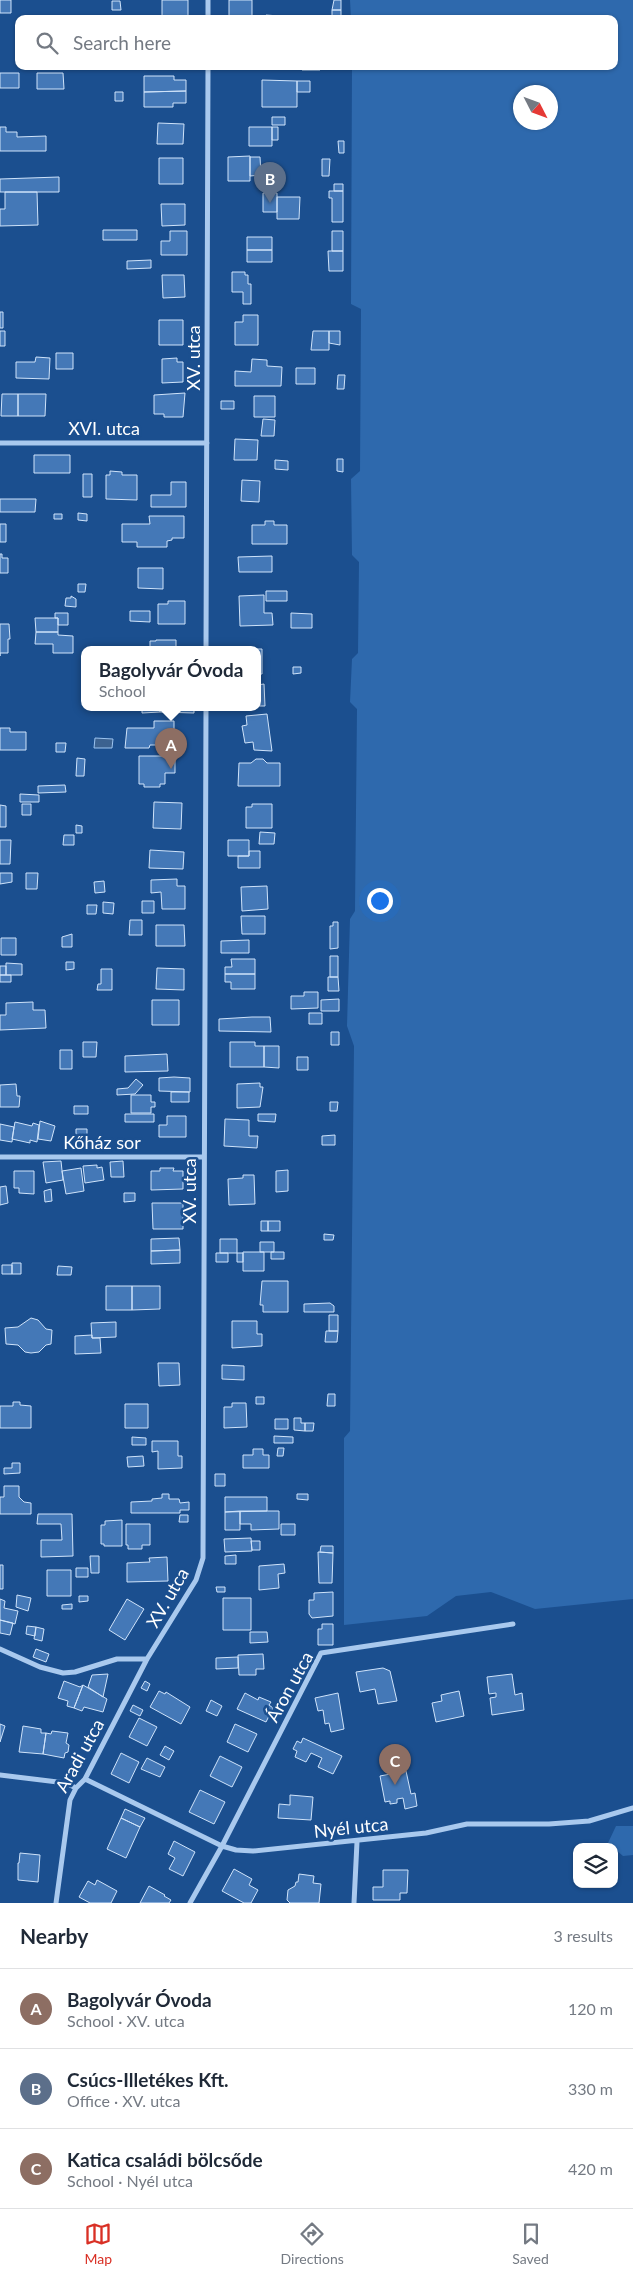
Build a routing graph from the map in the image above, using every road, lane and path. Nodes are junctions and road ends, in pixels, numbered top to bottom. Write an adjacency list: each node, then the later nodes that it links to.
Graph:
1 (208, 0): 2 (street)
2 (208, 15)
3 (208, 70): 5 (street, XV. utca)
4 (0, 443): 5 (street, XVI. utca)
5 (207, 443): 6 (street, XV. utca)
6 (206, 646)
7 (206, 711): 9 (street, XV. utca)
8 (0, 1157): 9 (street, Kőház sor)
9 (204, 1157): 12 (street, XV. utca)
10 (513, 1624): 18 (street, Áron utca)
11 (0, 1649): 12 (street)
12 (147, 1659): 14 (street, Aradi utca)
13 (0, 1774): 15 (street)
14 (85, 1779): 15 (street, Aradi utca); 18 (street, Nyél utca)
15 (76, 1788): 19 (street, Aradi utca)
16 (633, 1808): 17 (street, Nyél utca)
17 (357, 1842): 18 (street, Nyél utca); 21 (street)
18 (222, 1846): 20 (street, Áron utca)
19 (56, 1903)
20 (190, 1903)
21 (354, 1903)

